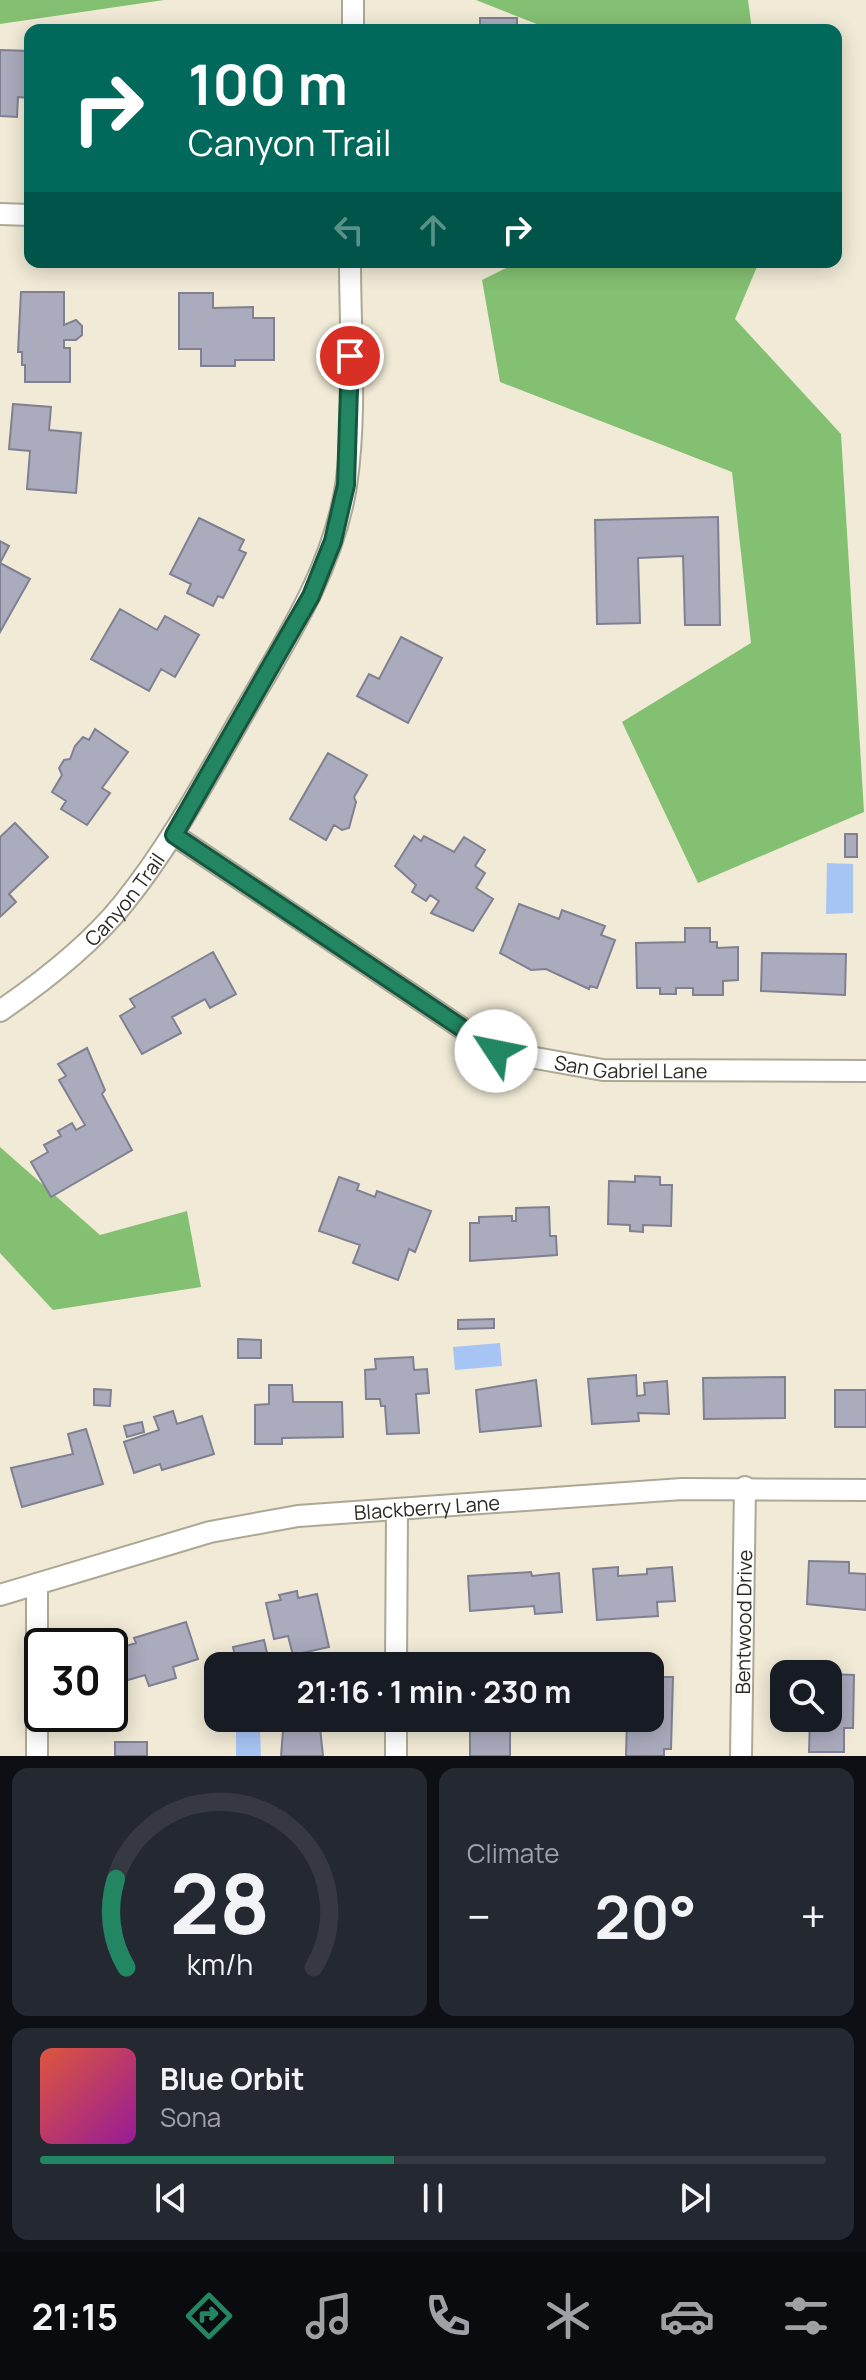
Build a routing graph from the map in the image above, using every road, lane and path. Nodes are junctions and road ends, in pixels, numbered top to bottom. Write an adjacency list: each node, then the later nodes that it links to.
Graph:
1 (353, 0): 2 (street)
2 (353, 24)
3 (0, 214): 4 (street)
4 (24, 215)
5 (350, 268): 6 (street, Canyon Trail)
6 (174, 835): 7 (street, Canyon Trail); 8 (street, San Gabriel Lane)
7 (0, 1011)
8 (866, 1071)
9 (745, 1487): 10 (street, Blackberry Lane); 11 (street, Blackberry Lane); 18 (street, Bentwood Drive)
10 (866, 1490)
11 (397, 1511): 12 (street, Blackberry Lane); 14 (street)
12 (37, 1584): 13 (street, Blackberry Lane); 16 (street)
13 (0, 1595)
14 (396, 1652)
15 (396, 1732): 17 (street)
16 (37, 1756)
17 (396, 1756)
18 (741, 1756)

